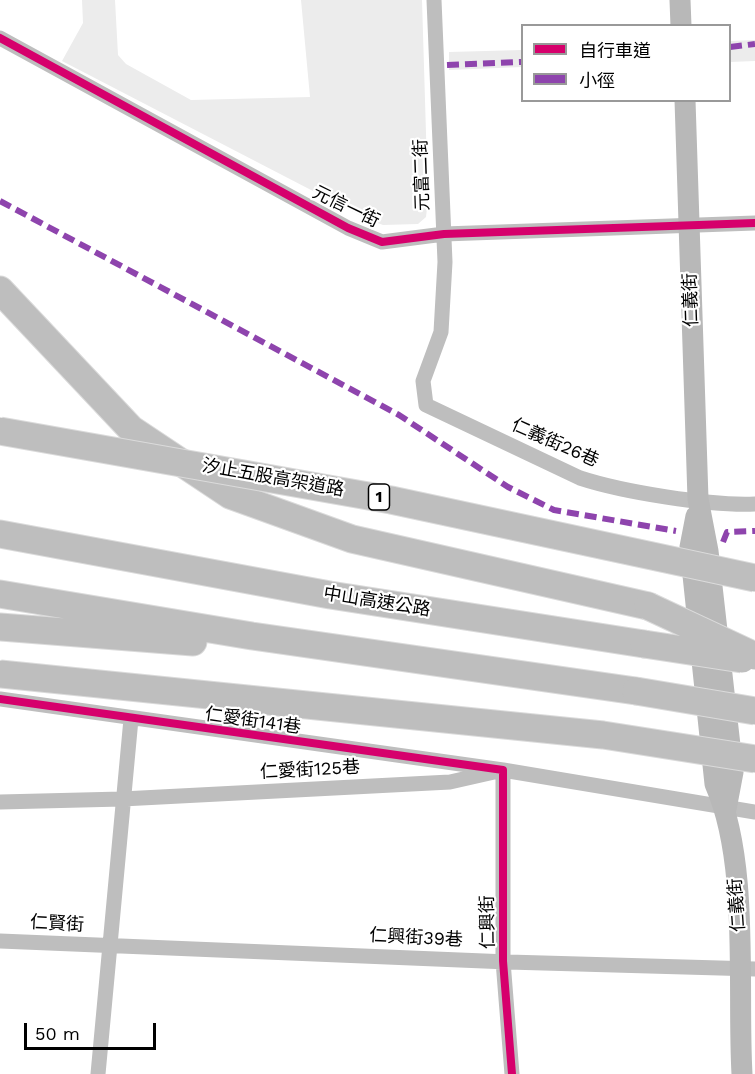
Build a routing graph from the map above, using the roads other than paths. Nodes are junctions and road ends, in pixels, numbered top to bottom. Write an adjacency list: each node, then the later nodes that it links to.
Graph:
1 (434, 0): 8 (street, 元富二街)
2 (680, 0): 3 (street)
3 (681, 24)
4 (0, 38): 8 (street, 元信一街)
5 (685, 102): 7 (street, 仁義街)
6 (755, 223): 7 (street, 元信一街)
7 (689, 226): 8 (street, 元信一街); 12 (street, 仁義街)
8 (444, 234): 10 (street, 元富二街)
9 (0, 290): 18 (highway, bridge)
10 (423, 381): 12 (street, 仁義街26巷)
11 (0, 431): 15 (highway, 汐止五股高架道路 / 1, bridge)
12 (698, 499): 13 (street); 29 (street, 仁義街)
13 (755, 504)
14 (0, 534): 20 (highway, 中山高速公路, bridge)
15 (755, 579)
16 (0, 594): 19 (highway)
17 (0, 627): 19 (highway)
18 (755, 656)
19 (413, 659): 23 (highway, bridge)
20 (755, 660)
21 (0, 674): 25 (highway, bridge)
22 (0, 699): 24 (street, 仁愛街141巷)
23 (755, 711)
24 (131, 719): 26 (street, 仁愛街141巷); 27 (street)
25 (755, 759)
26 (503, 770): 27 (street, 仁愛街125巷); 29 (street, 仁愛街125巷); 33 (street, 仁興街)
27 (122, 799): 28 (street, 仁愛街125巷); 32 (street)
28 (0, 802)
29 (726, 808): 30 (street, 仁愛街125巷); 34 (street, 仁義街)
30 (755, 812)
31 (0, 941): 32 (street, 仁賢街)
32 (111, 946): 33 (street, 仁興街39巷); 35 (street)
33 (503, 962): 34 (street, 仁興街39巷); 36 (street, 仁興街)
34 (748, 969): 37 (street, 仁義街)
35 (98, 1074)
36 (512, 1074)
37 (742, 1074)

